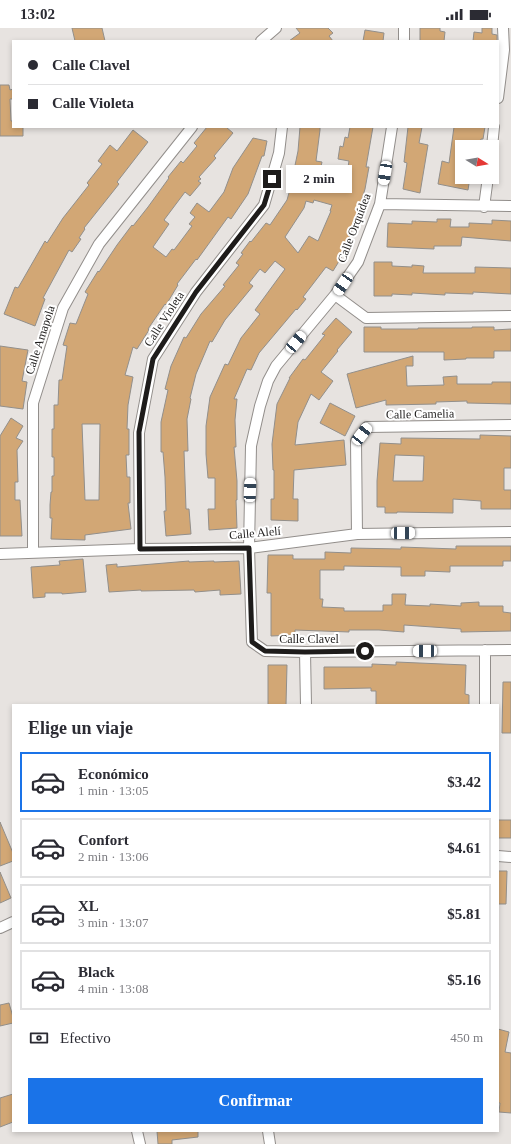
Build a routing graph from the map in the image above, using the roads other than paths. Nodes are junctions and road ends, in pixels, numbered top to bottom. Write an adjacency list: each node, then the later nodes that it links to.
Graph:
1 (276, 28): 4 (street)
2 (404, 28): 5 (street)
3 (503, 28): 6 (street)
4 (262, 40)
5 (404, 40)
6 (499, 90)
7 (191, 128): 23 (street, Calle Amapola)
8 (282, 128): 22 (street, Calle Violeta)
9 (392, 128): 13 (street, Calle Orquídea)
10 (494, 128): 11 (street)
11 (493, 140)
12 (487, 184): 14 (street)
13 (380, 204): 14 (street); 16 (street, Calle Orquídea)
14 (484, 206): 15 (street)
15 (511, 206)
16 (335, 295): 17 (street); 21 (street, Calle Orquídea)
17 (511, 316)
18 (511, 426): 20 (street, Calle Camelia)
19 (511, 532): 20 (street, Calle Alelí)
20 (357, 534): 21 (street, Calle Alelí)
21 (249, 548): 22 (street, Calle Alelí); 27 (street, Calle Clavel)
22 (140, 549): 23 (street, Calle Alelí)
23 (33, 553): 24 (street, Calle Alelí)
24 (0, 554)
25 (485, 650): 26 (street, Calle Clavel); 27 (street, Calle Clavel); 29 (street)
26 (511, 650)
27 (305, 652): 28 (street)
28 (306, 704)
29 (485, 704)
30 (499, 856): 31 (street)
31 (511, 857)
32 (12, 922): 33 (street)
33 (0, 928)
34 (137, 1132): 36 (street)
35 (268, 1132): 37 (street)
36 (140, 1144)
37 (270, 1144)

